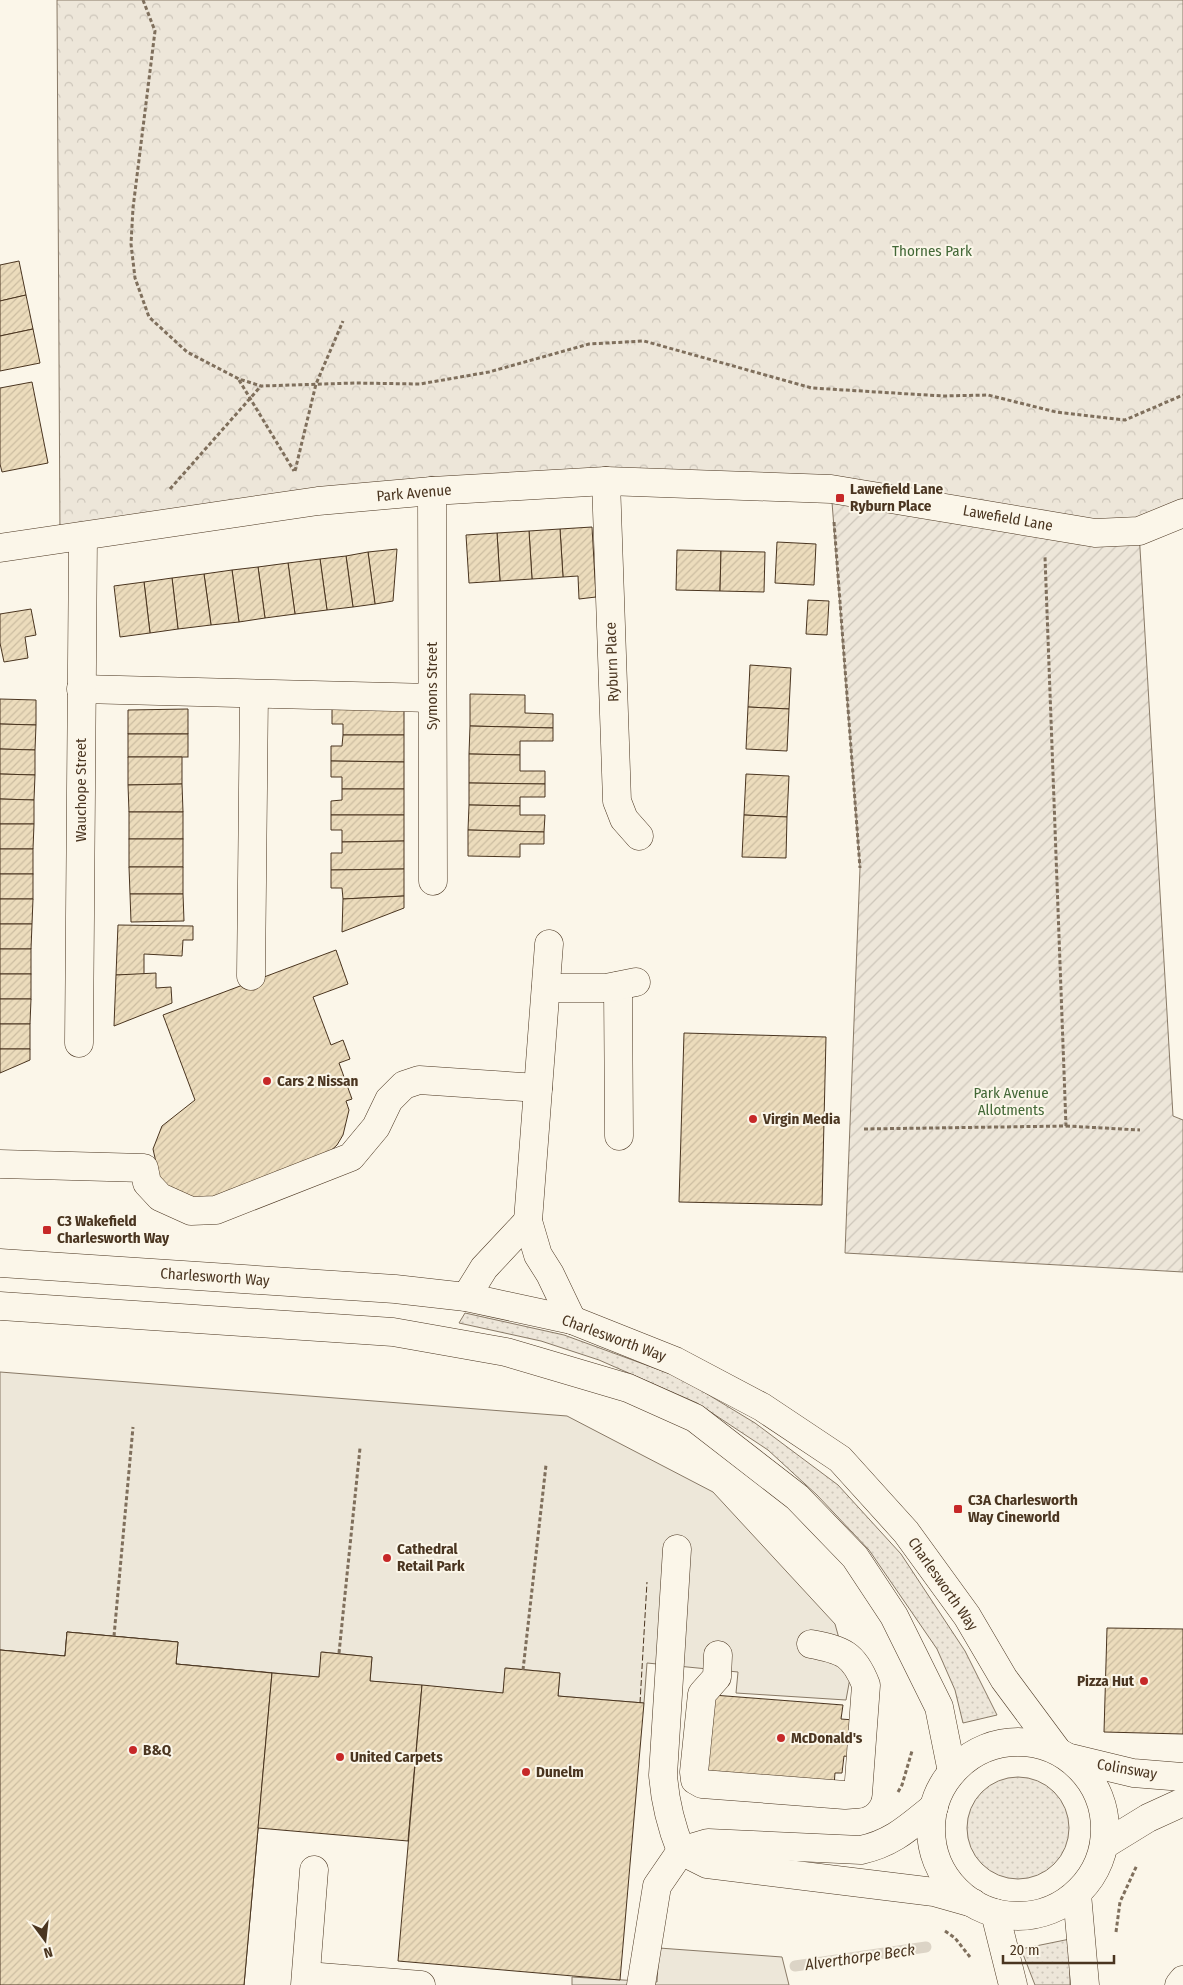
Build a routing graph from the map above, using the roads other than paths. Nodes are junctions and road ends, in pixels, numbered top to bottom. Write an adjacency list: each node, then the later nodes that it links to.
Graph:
1 (606, 481): 2 (main road, Park Avenue); 3 (main road, Park Avenue); 10 (main road, Ryburn Place)
2 (831, 489): 4 (main road, Lawefield Lane)
3 (432, 491): 5 (main road, Park Avenue); 9 (main road, Symons Street)
4 (1183, 513)
5 (83, 537): 6 (main road, Park Avenue); 7 (main road, Wauchope Street)
6 (0, 548)
7 (82, 689): 8 (main road); 15 (main road, Wauchope Street)
8 (254, 694): 9 (main road); 13 (main road)
9 (432, 698): 11 (main road, Symons Street)
10 (639, 836)
11 (433, 881)
12 (549, 944): 14 (main road)
13 (250, 976)
14 (546, 988): 16 (main road); 17 (main road)
15 (79, 1043)
16 (538, 1088): 18 (main road); 19 (main road)
17 (618, 1136)
18 (0, 1164)
19 (528, 1221): 21 (main road); 23 (main road)
20 (0, 1263): 21 (main road, Charlesworth Way)
21 (466, 1297): 23 (main road, Charlesworth Way)
22 (0, 1306): 28 (main road)
23 (572, 1320): 27 (main road, Charlesworth Way)
24 (677, 1549): 33 (main road)
25 (811, 1644): 26 (main road)
26 (718, 1655)
27 (1063, 1754): 28 (main road); 29 (main road, Colinsway); 32 (main road)
28 (952, 1772): 31 (main road)
29 (1183, 1776)
30 (1183, 1802): 32 (main road)
31 (934, 1806): 33 (main road); 36 (main road)
32 (1104, 1845): 35 (main road)
33 (680, 1851): 36 (main road); 40 (main road)
34 (314, 1870): 38 (main road)
35 (1077, 1894): 36 (main road); 42 (main road)
36 (984, 1908): 41 (main road)
37 (1183, 1980): 43 (main road)
38 (306, 1981): 39 (main road)
39 (421, 1985)
40 (641, 1985)
41 (1013, 1985)
42 (1085, 1985)
43 (1179, 1985)

